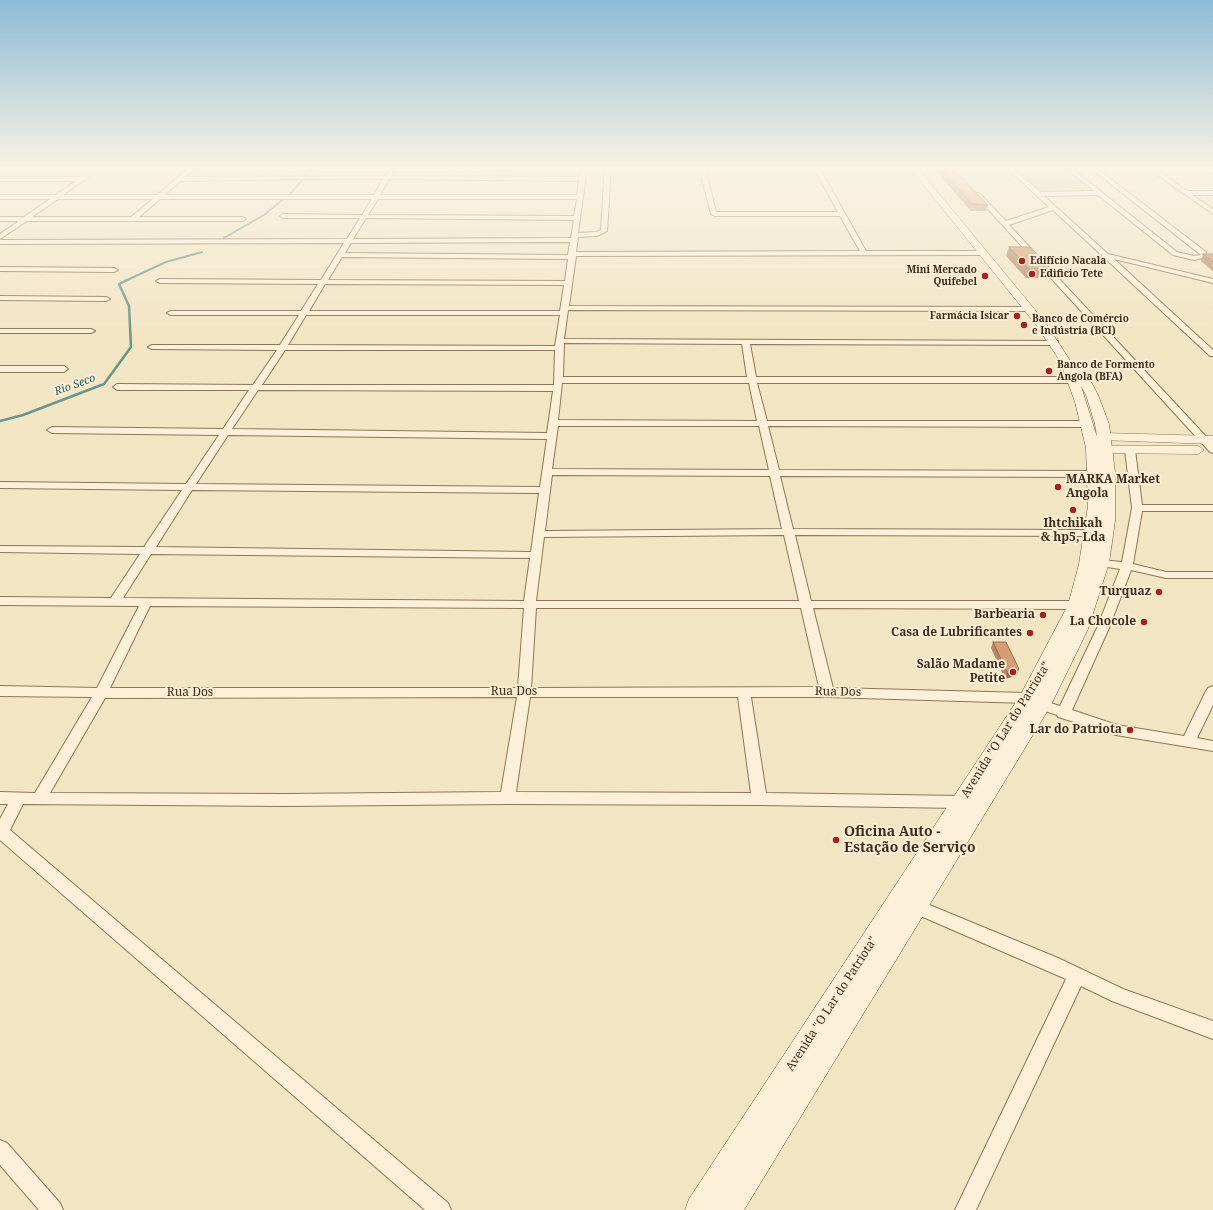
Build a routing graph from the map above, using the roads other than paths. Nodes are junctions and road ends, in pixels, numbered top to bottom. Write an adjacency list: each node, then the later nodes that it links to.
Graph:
1 (19, 223): 14 (street)
2 (359, 223): 16 (street)
3 (576, 223): 15 (street)
4 (604, 223): 15 (street)
5 (847, 223): 18 (street)
6 (959, 223): 19 (main road, Avenida "O Lar do Patriota")
7 (966, 223): 57 (main road, Avenida "O Lar do Patriota")
8 (1069, 223): 22 (street)
9 (1138, 223): 12 (street)
10 (1166, 223): 13 (street)
11 (1004, 224): 56 (street)
12 (1144, 228): 13 (street); 13 (street)
13 (1172, 228)
14 (0, 237)
15 (575, 238): 16 (street); 21 (street)
16 (348, 240): 17 (street); 20 (street)
17 (0, 242)
18 (864, 253): 19 (street); 21 (street)
19 (983, 253): 31 (main road, Avenida "O Lar do Patriota")
20 (340, 255): 21 (street); 27 (street)
21 (573, 255): 28 (street)
22 (1106, 256): 26 (street); 42 (street)
23 (0, 269): 24 (street)
24 (114, 270)
25 (160, 281): 27 (street)
26 (1213, 281)
27 (322, 282): 28 (street); 33 (street)
28 (568, 283): 32 (street)
29 (0, 298): 30 (street)
30 (106, 299)
31 (1029, 308): 32 (street); 38 (main road, Avenida "O Lar do Patriota")
32 (566, 310): 33 (street); 39 (street)
33 (304, 312): 34 (street); 41 (street)
34 (171, 313)
35 (0, 331): 36 (street)
36 (91, 331)
37 (746, 343): 38 (street); 39 (street); 45 (street)
38 (1055, 343): 46 (main road, Avenida "O Lar do Patriota")
39 (560, 345): 41 (street); 47 (street)
40 (152, 347): 41 (street)
41 (282, 348): 49 (street)
42 (1213, 354)
43 (0, 369): 44 (street)
44 (64, 369)
45 (752, 379): 46 (street); 47 (street); 51 (street)
46 (1073, 380): 52 (main road, Avenida "O Lar do Patriota")
47 (559, 384): 49 (street); 50 (street)
48 (117, 387): 49 (street)
49 (254, 388): 54 (street)
50 (553, 423): 51 (street); 55 (street)
51 (762, 423): 52 (street); 61 (street)
52 (1087, 424): 62 (main road, Avenida "O Lar do Patriota")
53 (52, 430): 54 (street)
54 (226, 432): 55 (street); 64 (street)
55 (551, 436): 60 (street)
56 (1208, 440): 57 (street); 59 (street)
57 (1105, 444): 58 (street); 74 (main road, Avenida "O Lar do Patriota")
58 (1130, 450): 59 (street); 66 (street)
59 (1213, 450)
60 (547, 472): 61 (street); 65 (street)
61 (776, 474): 62 (street); 68 (street)
62 (1094, 474): 69 (main road, Avenida "O Lar do Patriota")
63 (0, 485): 64 (street)
64 (188, 488): 65 (street); 72 (street)
65 (544, 490): 70 (street)
66 (1137, 508): 67 (street); 75 (street)
67 (1213, 508)
68 (789, 532): 69 (street); 70 (street); 81 (street)
69 (1092, 533): 82 (main road, Avenida "O Lar do Patriota")
70 (540, 534): 73 (street)
71 (0, 549): 72 (street)
72 (148, 551): 73 (street); 78 (street)
73 (536, 556): 80 (street)
74 (1101, 563): 75 (street); 89 (main road, Avenida "O Lar do Patriota")
75 (1127, 566): 76 (street); 89 (street)
76 (1213, 575)
77 (0, 601): 78 (street)
78 (115, 602): 79 (street)
79 (146, 603): 80 (street); 88 (street)
80 (530, 604): 81 (street); 85 (street)
81 (807, 604): 82 (street); 87 (street)
82 (1077, 605): 89 (main road, Avenida "O Lar do Patriota")
83 (0, 691): 88 (street, Rua Dos)
84 (1213, 691): 90 (street)
85 (524, 692): 86 (street, Rua Dos); 88 (street, Rua Dos); 95 (street)
86 (744, 692): 87 (street, Rua Dos); 96 (street)
87 (827, 692): 89 (street, Rua Dos)
88 (101, 693): 92 (street)
89 (1044, 706): 90 (street, Rua Dos); 97 (main road, Avenida "O Lar do Patriota"); 99 (main road, Avenida "O Lar do Patriota")
90 (1188, 742): 91 (street, Rua Dos)
91 (1213, 746)
92 (40, 797): 94 (street); 95 (street)
93 (0, 798): 94 (street)
94 (19, 798): 98 (street)
95 (508, 798): 96 (street)
96 (759, 799): 97 (street)
97 (962, 802): 105 (main road, Avenida "O Lar do Patriota")
98 (1, 832): 104 (street)
99 (915, 906): 100 (street); 106 (main road, Avenida "O Lar do Patriota")
100 (1077, 975): 101 (street); 107 (street)
101 (1213, 1030)
102 (0, 1150): 103 (street)
103 (53, 1210)
104 (441, 1210)
105 (700, 1210)
106 (727, 1210)
107 (965, 1210)

